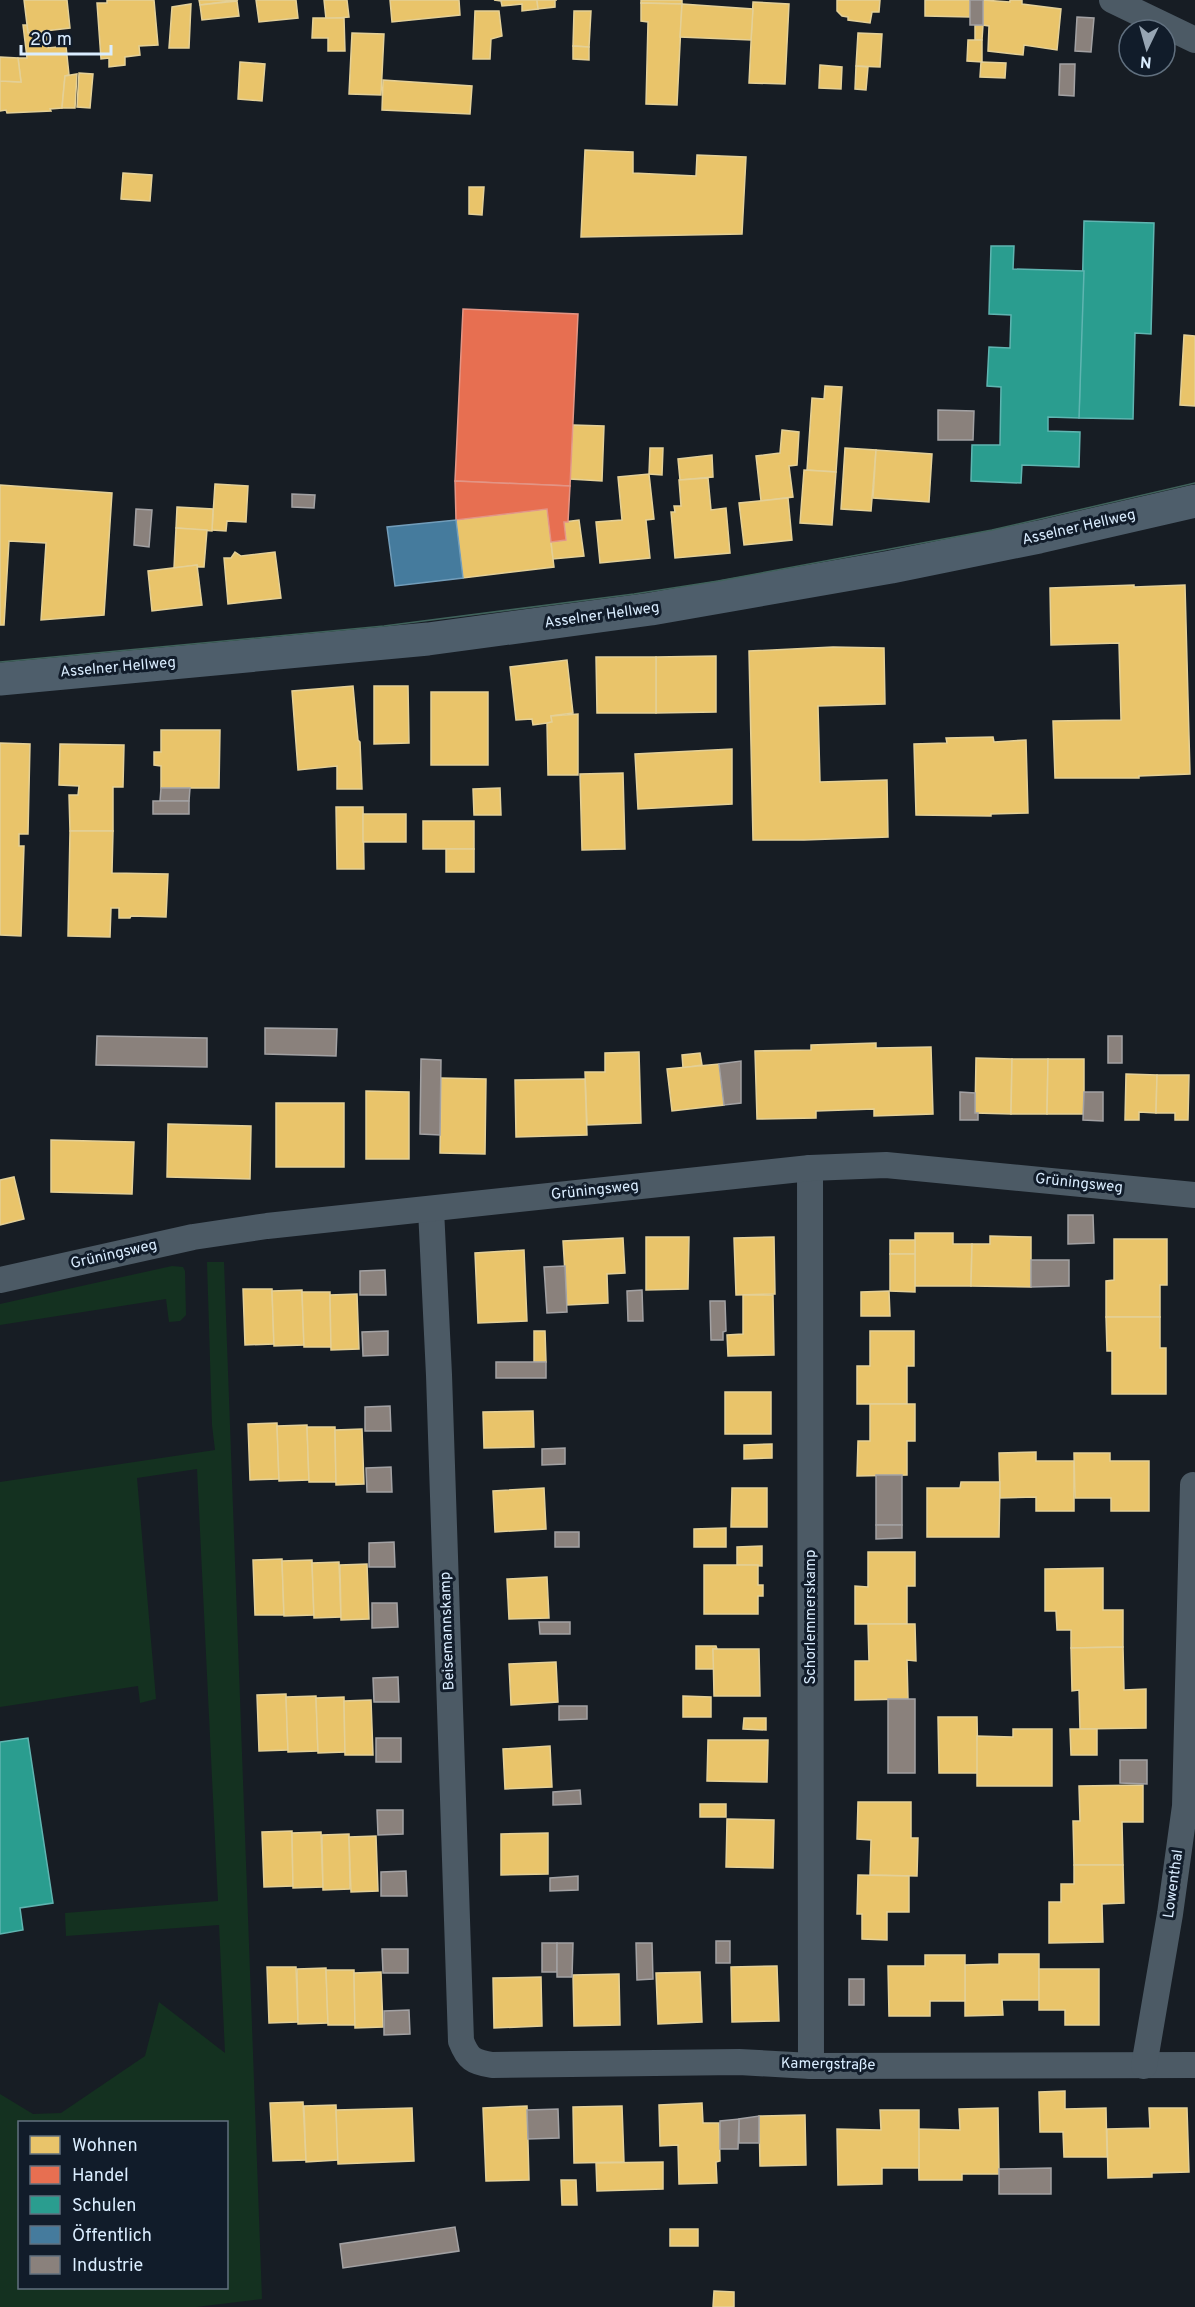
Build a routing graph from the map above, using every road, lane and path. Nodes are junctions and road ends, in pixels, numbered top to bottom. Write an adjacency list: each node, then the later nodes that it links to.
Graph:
1 (1112, 0): 2 (street)
2 (1195, 40)
3 (1195, 501): 4 (main road, Asselner Hellweg)
4 (0, 679)
5 (810, 1168): 6 (street, Grüningsweg); 7 (street, Grüningsweg); 11 (street, Schorlemmerskamp)
6 (1195, 1195)
7 (431, 1209): 8 (street, Grüningsweg); 10 (street, Beisemannskamp)
8 (0, 1280)
9 (1193, 1485): 12 (street, Lowenthal)
10 (465, 2052): 11 (street, Kamergstraße)
11 (811, 2066): 12 (street, Kamergstraße)
12 (1144, 2066): 13 (street, Kamergstraße)
13 (1195, 2066)

